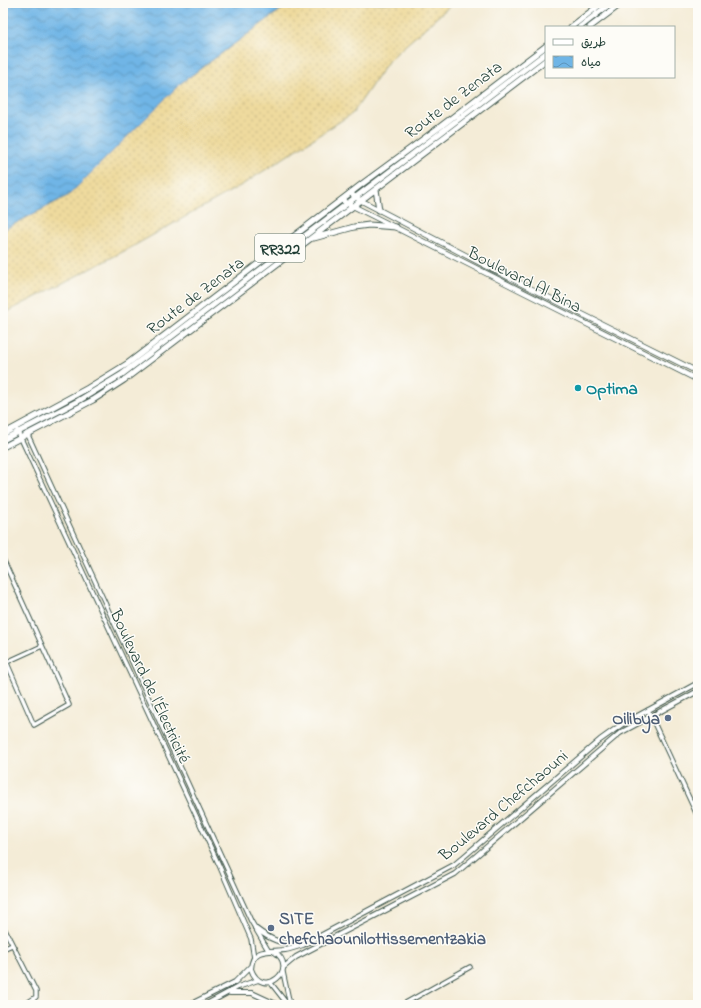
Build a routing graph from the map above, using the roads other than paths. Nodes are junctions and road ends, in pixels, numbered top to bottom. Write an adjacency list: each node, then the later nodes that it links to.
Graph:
1 (602, 3): 5 (main road)
2 (611, 3): 6 (main road)
3 (618, 3): 7 (main road)
4 (622, 3): 8 (main road)
5 (572, 26)
6 (581, 26)
7 (587, 26)
8 (591, 26)
9 (545, 47): 14 (main road, Route de Zenata / RR322)
10 (545, 54): 15 (main road, Route de Zenata / RR322)
11 (545, 60): 15 (main road, Route de Zenata / RR322)
12 (545, 60): 13 (main road, Route de Zenata / RR322)
13 (376, 189): 15 (main road, Route de Zenata / RR322); 18 (main road)
14 (350, 193): 15 (main road, Boulevard Al Bina); 16 (main road, Route de Zenata / RR322)
15 (358, 199): 17 (main road, Route de Zenata / RR322); 18 (main road, Boulevard Al Bina)
16 (341, 200): 17 (main road, Boulevard Al Bina); 23 (main road, Route de Zenata / RR322)
17 (350, 205): 19 (main road, Boulevard Al Bina); 20 (main road, Route de Zenata / RR322); 23 (main road, Route de Zenata / RR322)
18 (380, 210): 21 (main road, Boulevard Al Bina)
19 (396, 227): 20 (main road); 22 (main road, Boulevard Al Bina)
20 (311, 239): 23 (main road, Route de Zenata / RR322)
21 (698, 372)
22 (698, 380)
23 (25, 430): 24 (main road, Route de Zenata / RR322); 24 (main road, Route de Zenata / RR322); 39 (street, Boulevard de l'Électricité)
24 (19, 433): 25 (main road, Route de Zenata / RR322); 26 (main road, Route de Zenata / RR322); 27 (main road, Route de Zenata / RR322); 45 (street, Boulevard de l'Électricité)
25 (3, 434)
26 (3, 440)
27 (3, 446)
28 (3, 559): 29 (street)
29 (4, 565): 30 (street)
30 (42, 646): 32 (street); 32 (street)
31 (3, 654): 32 (street)
32 (7, 662)
33 (698, 683): 35 (street, Boulevard Chefchaouni)
34 (698, 691): 36 (street, Boulevard Chefchaouni)
35 (648, 710): 36 (street); 41 (street, Boulevard Chefchaouni)
36 (651, 717): 37 (street); 47 (street, Boulevard Chefchaouni)
37 (698, 817)
38 (3, 926): 40 (street)
39 (255, 928): 41 (street); 43 (street, Boulevard de l'Électricité)
40 (12, 945): 42 (street); 53 (street)
41 (303, 945): 44 (street, Boulevard Chefchaouni)
42 (3, 949)
43 (268, 950): 44 (street); 45 (street)
44 (273, 952): 47 (street)
45 (254, 958): 46 (street)
46 (252, 966): 50 (street); 54 (street)
47 (284, 967): 49 (street)
48 (470, 967): 58 (street)
49 (283, 972): 51 (street); 57 (street)
50 (258, 980): 51 (street); 52 (street)
51 (270, 982): 57 (street)
52 (228, 993): 55 (street); 56 (street)
53 (24, 1005)
54 (189, 1005)
55 (205, 1005)
56 (278, 1005)
57 (289, 1005)
58 (402, 1005)

